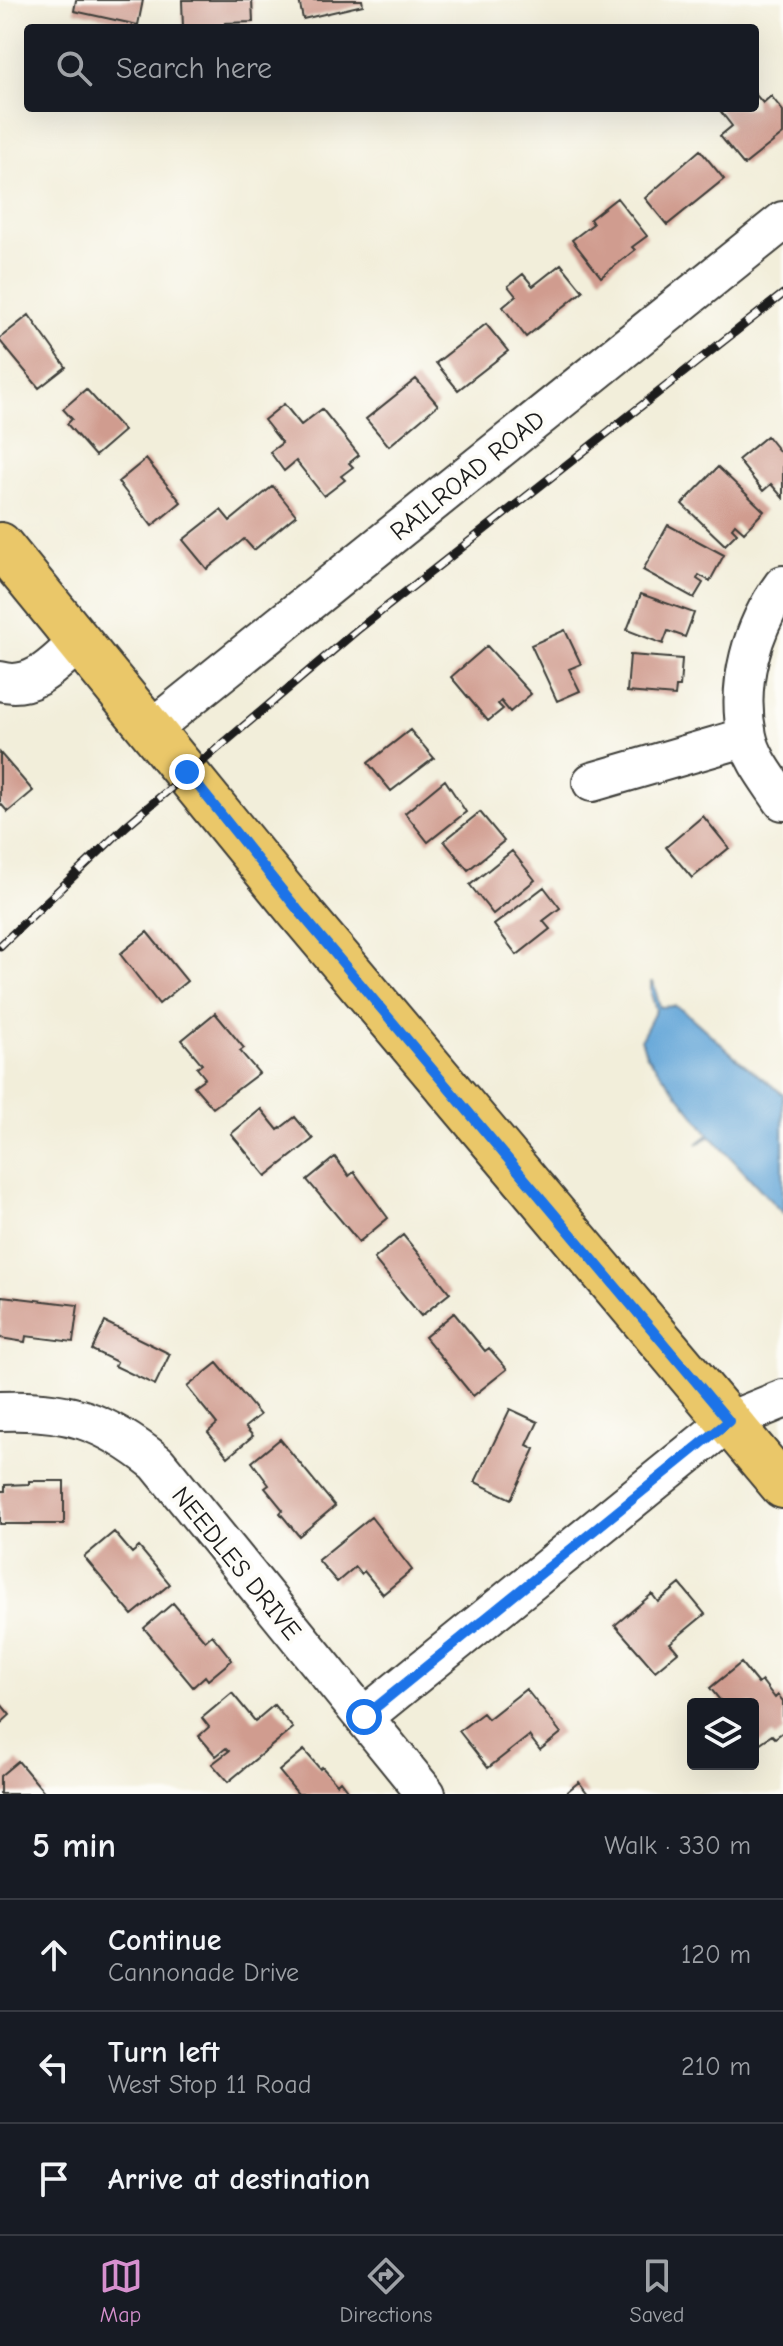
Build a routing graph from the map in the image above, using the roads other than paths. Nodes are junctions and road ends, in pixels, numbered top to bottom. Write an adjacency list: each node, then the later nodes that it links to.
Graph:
1 (783, 221): 6 (street, RAILROAD ROAD)
2 (0, 545): 4 (main road)
3 (783, 585): 7 (street)
4 (80, 641): 5 (street); 6 (main road)
5 (0, 681)
6 (151, 729): 12 (main road)
7 (747, 737): 8 (street); 9 (street)
8 (592, 782)
9 (783, 801)
10 (783, 1399): 12 (street)
11 (0, 1411): 14 (street, NEEDLES DRIVE)
12 (729, 1421): 13 (main road); 14 (street)
13 (783, 1486)
14 (364, 1717): 15 (street, NEEDLES DRIVE)
15 (426, 1794)

